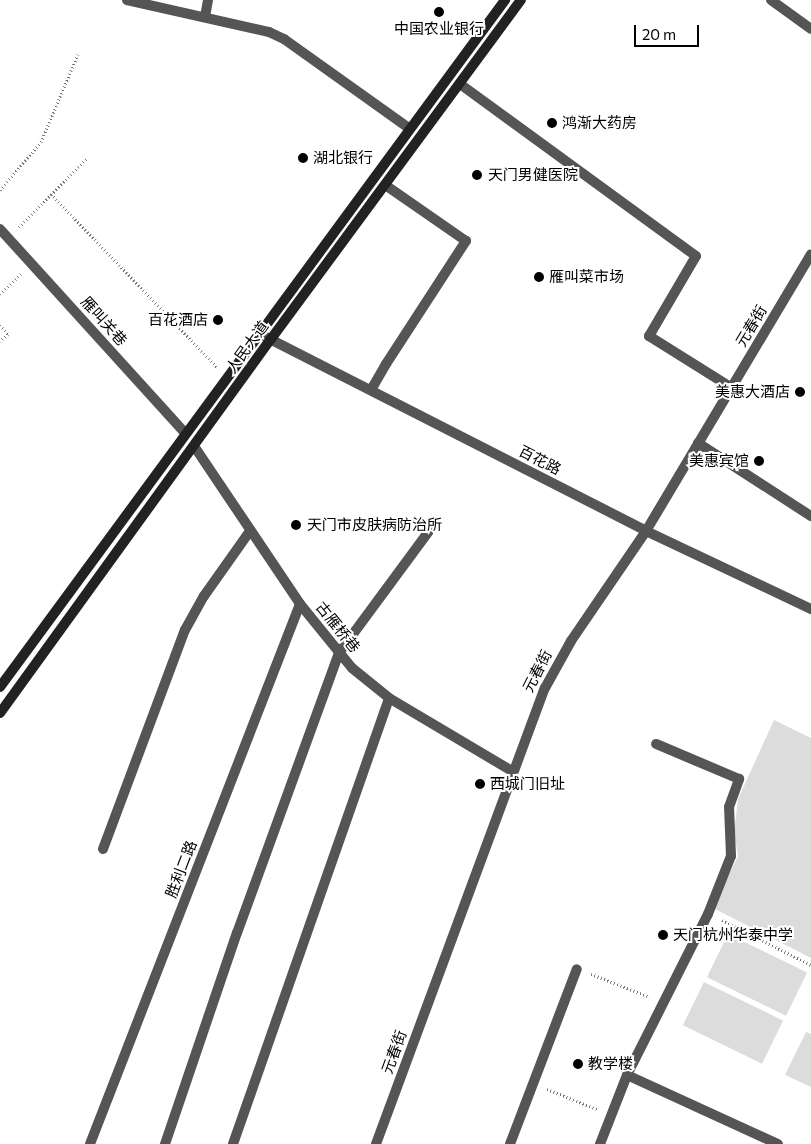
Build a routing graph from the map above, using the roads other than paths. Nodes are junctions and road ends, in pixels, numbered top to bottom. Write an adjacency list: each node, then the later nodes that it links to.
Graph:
1 (128, 0): 6 (street)
2 (208, 0): 6 (street)
3 (505, 0): 9 (main road, 人民大道)
4 (521, 0): 8 (main road, 人民大道)
5 (771, 0): 7 (street)
6 (205, 16): 9 (street)
7 (811, 29)
8 (460, 84): 10 (main road, 人民大道); 15 (street)
9 (409, 128): 13 (main road, 人民大道)
10 (385, 186): 14 (main road, 人民大道); 16 (street)
11 (0, 229): 17 (street, 雁叫关巷)
12 (811, 254): 15 (street, 元春街)
13 (258, 333): 14 (street, 百花路); 17 (main road, 人民大道)
14 (271, 339): 16 (street, 百花路); 19 (main road, 人民大道)
15 (732, 388): 18 (street, 元春街)
16 (372, 390): 23 (street, 百花路)
17 (185, 433): 27 (main road, 人民大道)
18 (698, 443): 20 (street); 23 (street, 元春街)
19 (194, 446): 22 (street, 古雁桥巷); 29 (main road, 人民大道)
20 (811, 516)
21 (434, 524): 26 (street)
22 (250, 531): 24 (street, 古雁桥巷); 32 (street)
23 (646, 531): 25 (street, 百花路); 31 (street, 元春街)
24 (300, 604): 26 (street, 古雁桥巷); 35 (street, 胜利二路)
25 (811, 608)
26 (339, 653): 28 (street, 古雁桥巷); 36 (street)
27 (0, 687)
28 (390, 698): 31 (street, 古雁桥巷); 37 (street)
29 (0, 713)
30 (656, 744): 34 (street)
31 (512, 771): 38 (street, 元春街)
32 (104, 849)
33 (577, 969): 39 (street)
34 (627, 1075): 40 (street); 41 (street)
35 (90, 1144)
36 (165, 1144)
37 (233, 1144)
38 (376, 1144)
39 (510, 1144)
40 (600, 1144)
41 (778, 1144)

